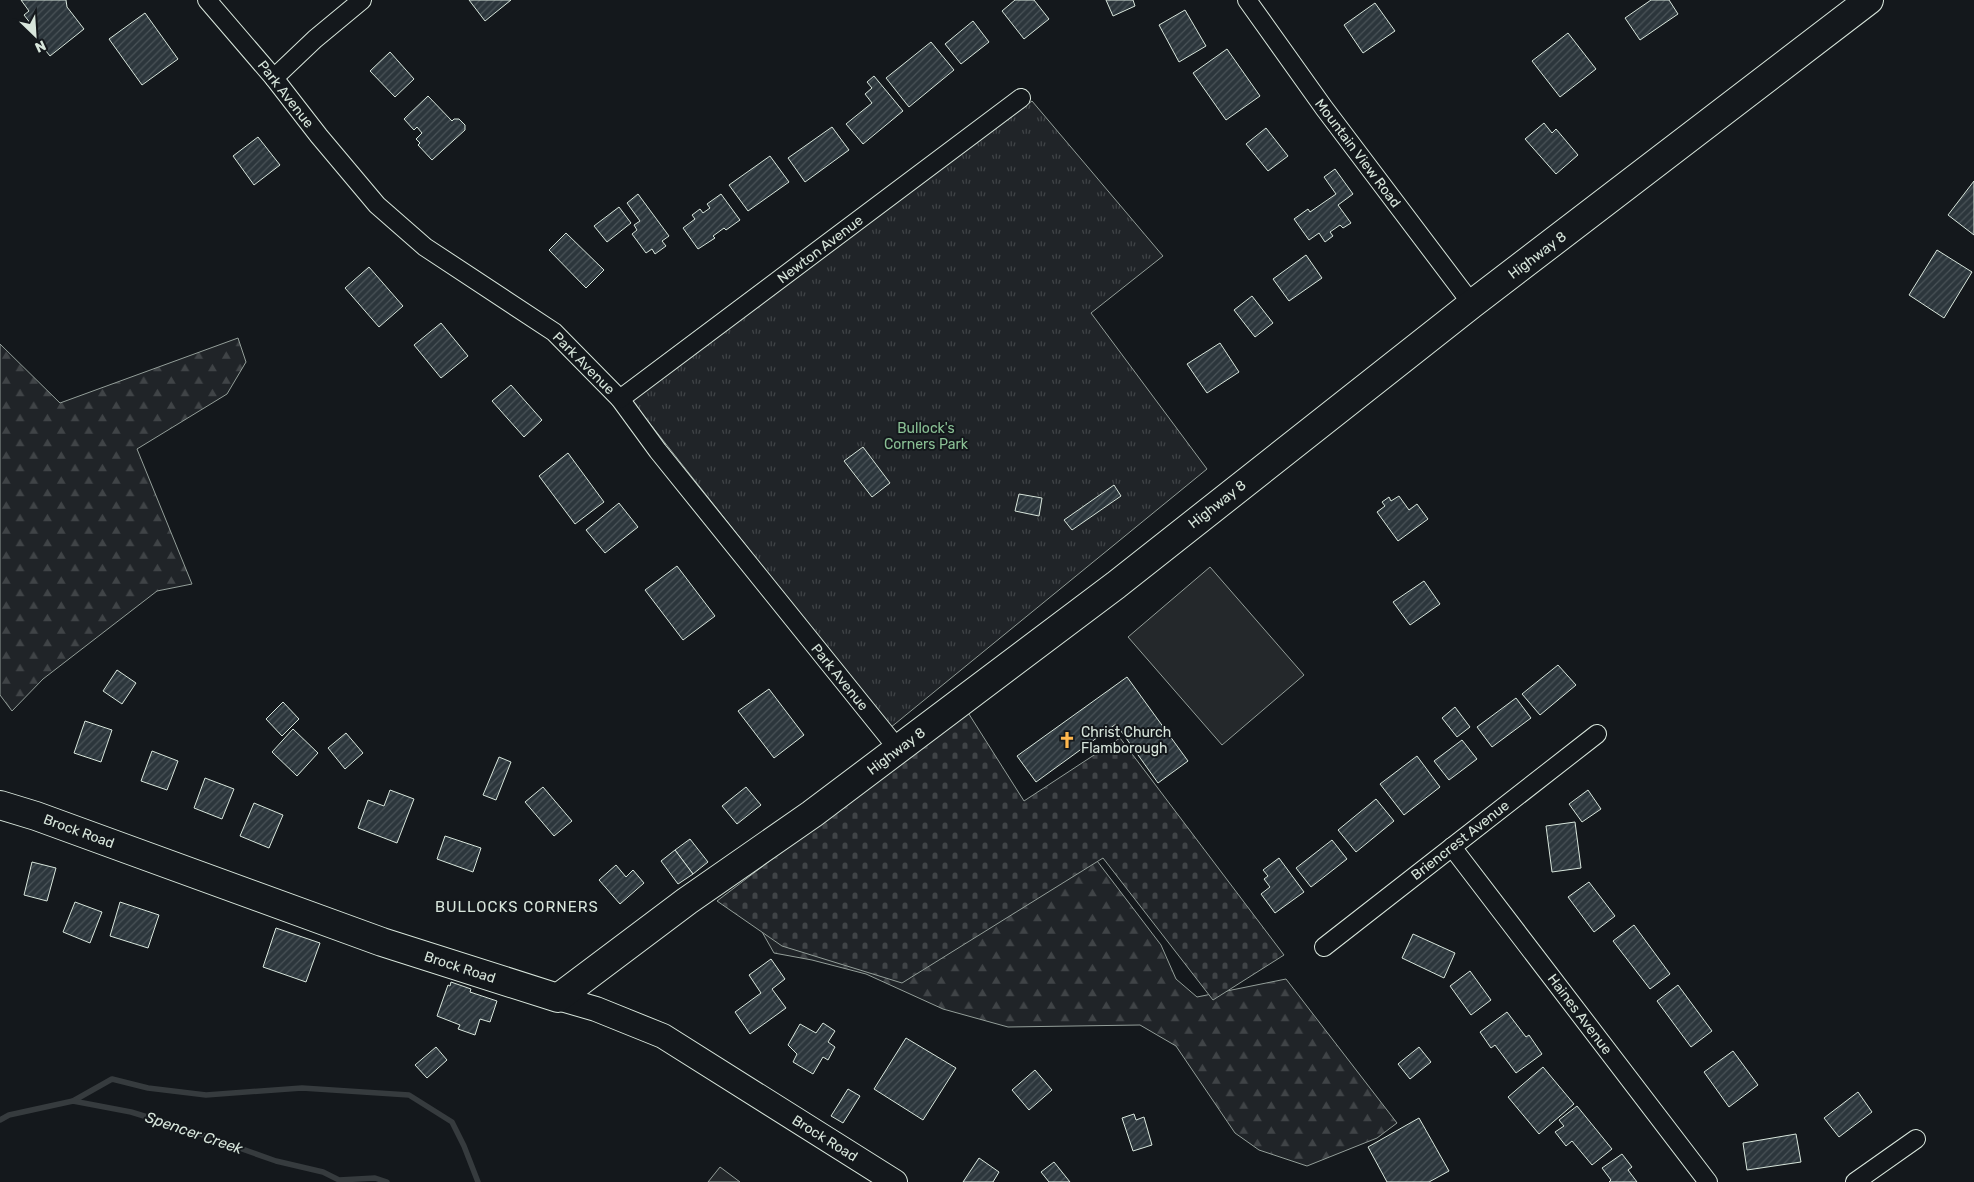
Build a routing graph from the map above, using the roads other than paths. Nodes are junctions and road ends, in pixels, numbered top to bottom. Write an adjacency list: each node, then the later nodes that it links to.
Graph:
1 (207, 0): 5 (street, Park Avenue)
2 (362, 0): 5 (street)
3 (1869, 0): 7 (main road, Highway 8)
4 (1254, 3): 7 (street, Mountain View Road)
5 (274, 78): 8 (street, Park Avenue)
6 (1021, 98): 8 (street, Newton Avenue)
7 (1472, 304): 10 (main road, Highway 8)
8 (620, 399): 10 (street, Park Avenue)
9 (1597, 734): 12 (street, Briencrest Avenue)
10 (898, 749): 14 (main road, Highway 8)
11 (0, 805): 14 (main road, Brock Road)
12 (1452, 847): 13 (street, Briencrest Avenue); 17 (street, Haines Avenue)
13 (1324, 947)
14 (558, 998): 16 (main road, Brock Road)
15 (1916, 1139): 18 (street)
16 (895, 1182)
17 (1708, 1182)
18 (1855, 1182)

